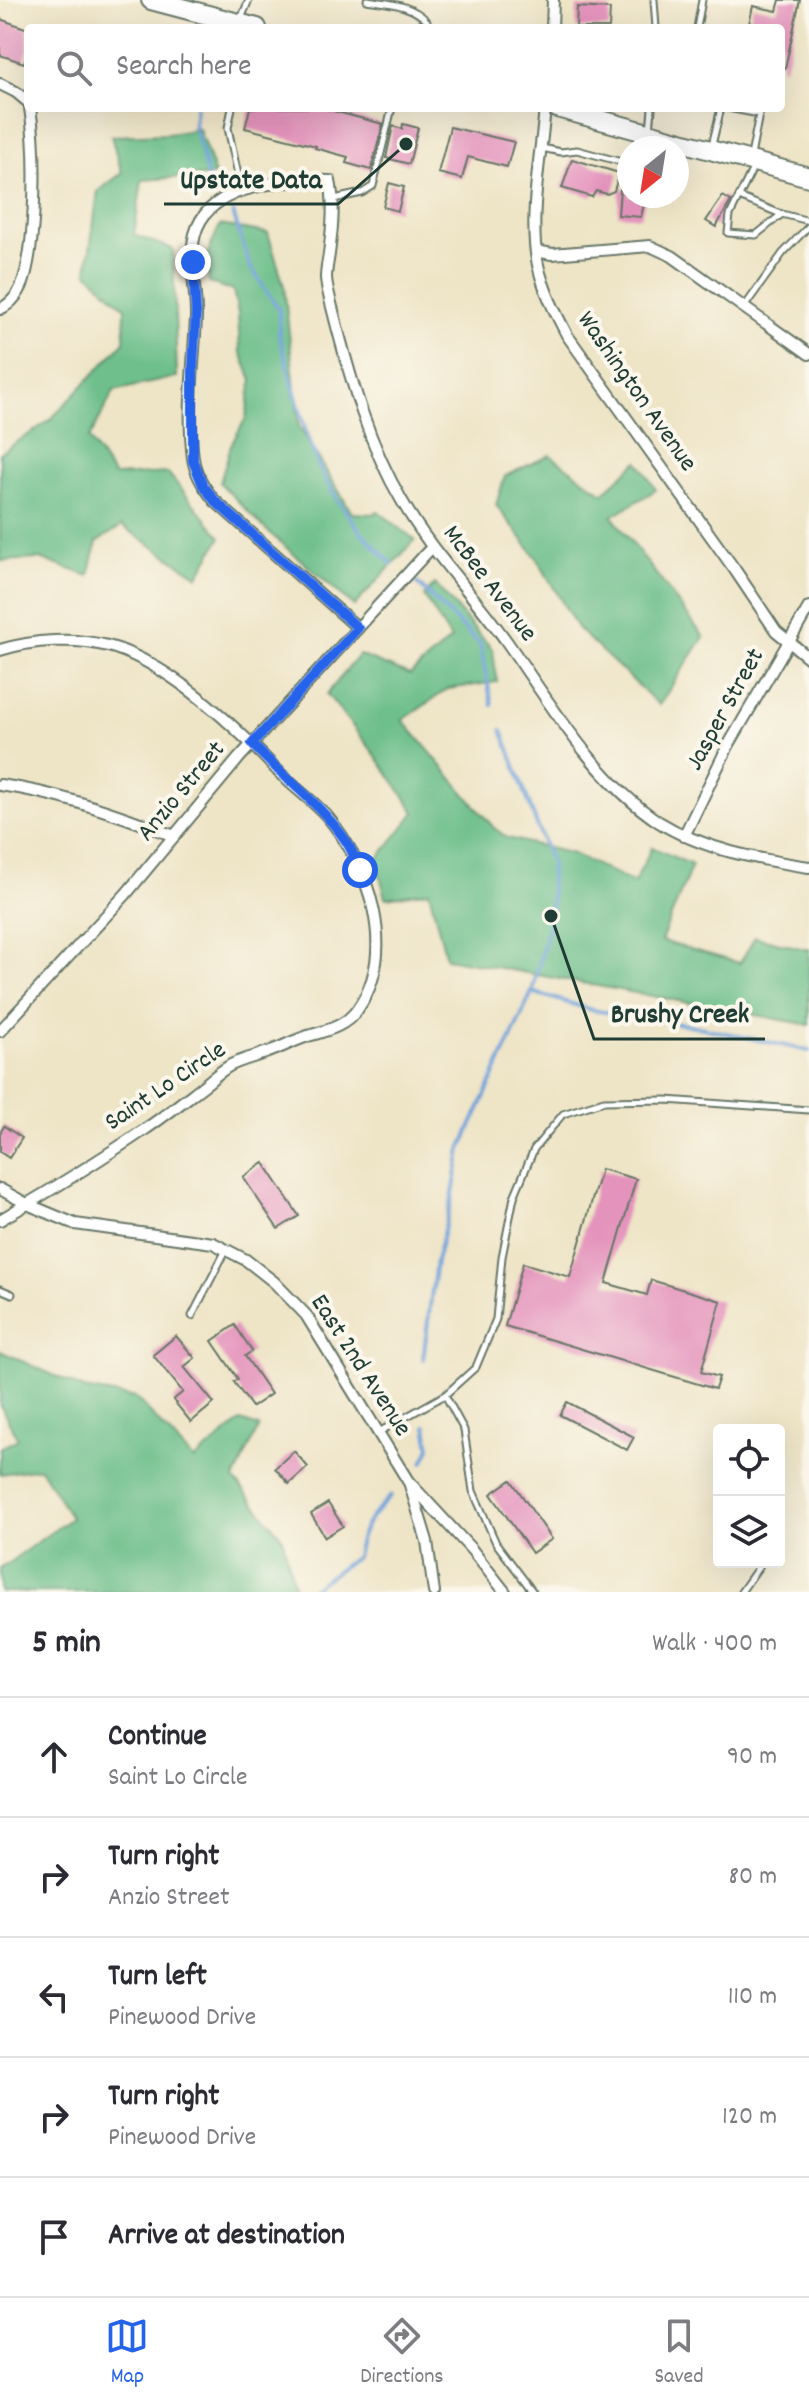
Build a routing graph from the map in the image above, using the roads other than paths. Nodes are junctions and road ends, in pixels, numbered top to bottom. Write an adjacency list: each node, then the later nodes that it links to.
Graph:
1 (151, 0): 7 (highway)
2 (249, 0): 8 (lane)
3 (367, 0): 9 (lane)
4 (553, 0): 10 (street)
5 (654, 0): 11 (lane)
6 (702, 0): 12 (lane)
7 (239, 24)
8 (246, 24)
9 (427, 24)
10 (552, 24)
11 (656, 24)
12 (698, 24)
13 (0, 84): 14 (street)
14 (24, 99)
15 (30, 112): 38 (street)
16 (231, 112): 31 (lane)
17 (391, 112): 33 (lane)
18 (545, 112): 26 (street, Washington Avenue)
19 (570, 112): 23 (highway)
20 (652, 112): 24 (lane)
21 (720, 112): 27 (lane)
22 (749, 112): 29 (lane)
23 (645, 136)
24 (651, 136)
25 (689, 146): 27 (highway)
26 (541, 147): 28 (lane); 36 (street, Washington Avenue)
27 (711, 150): 29 (highway)
28 (617, 161)
29 (753, 161): 30 (highway); 32 (lane)
30 (809, 177)
31 (242, 190): 33 (street, McBee Avenue); 42 (street)
32 (739, 197): 34 (lane); 34 (lane)
33 (334, 199): 40 (street, McBee Avenue)
34 (782, 214): 35 (lane)
35 (809, 223): 37 (lane)
36 (536, 251): 37 (street); 43 (street, Washington Avenue)
37 (743, 308): 39 (street)
38 (0, 309)
39 (809, 354)
40 (432, 547): 42 (street, Anzio Street); 49 (street, McBee Avenue)
41 (809, 607): 43 (street, Jasper Street)
42 (358, 628): 46 (street, Anzio Street)
43 (789, 643): 45 (street, Washington Avenue); 49 (street, Jasper Street)
44 (0, 650): 46 (street, Saint Lo Circle)
45 (809, 658)
46 (252, 744): 48 (street, Anzio Street); 54 (street, Saint Lo Circle)
47 (0, 785): 48 (street)
48 (174, 836): 51 (street, Anzio Street)
49 (684, 836): 50 (street, McBee Avenue)
50 (809, 867)
51 (0, 1031)
52 (809, 1110): 60 (lane)
53 (0, 1189): 54 (street, East 2nd Avenue)
54 (27, 1204): 55 (street); 56 (street, East 2nd Avenue)
55 (0, 1220)
56 (227, 1249): 59 (lane); 61 (street, East 2nd Avenue)
57 (0, 1289): 58 (lane)
58 (12, 1294)
59 (192, 1316)
60 (445, 1395): 61 (lane); 66 (lane)
61 (379, 1433): 62 (street, East 2nd Avenue)
62 (408, 1481): 64 (street); 65 (street, East 2nd Avenue)
63 (758, 1568): 67 (lane)
64 (434, 1592)
65 (505, 1592)
66 (533, 1592)
67 (741, 1592)

